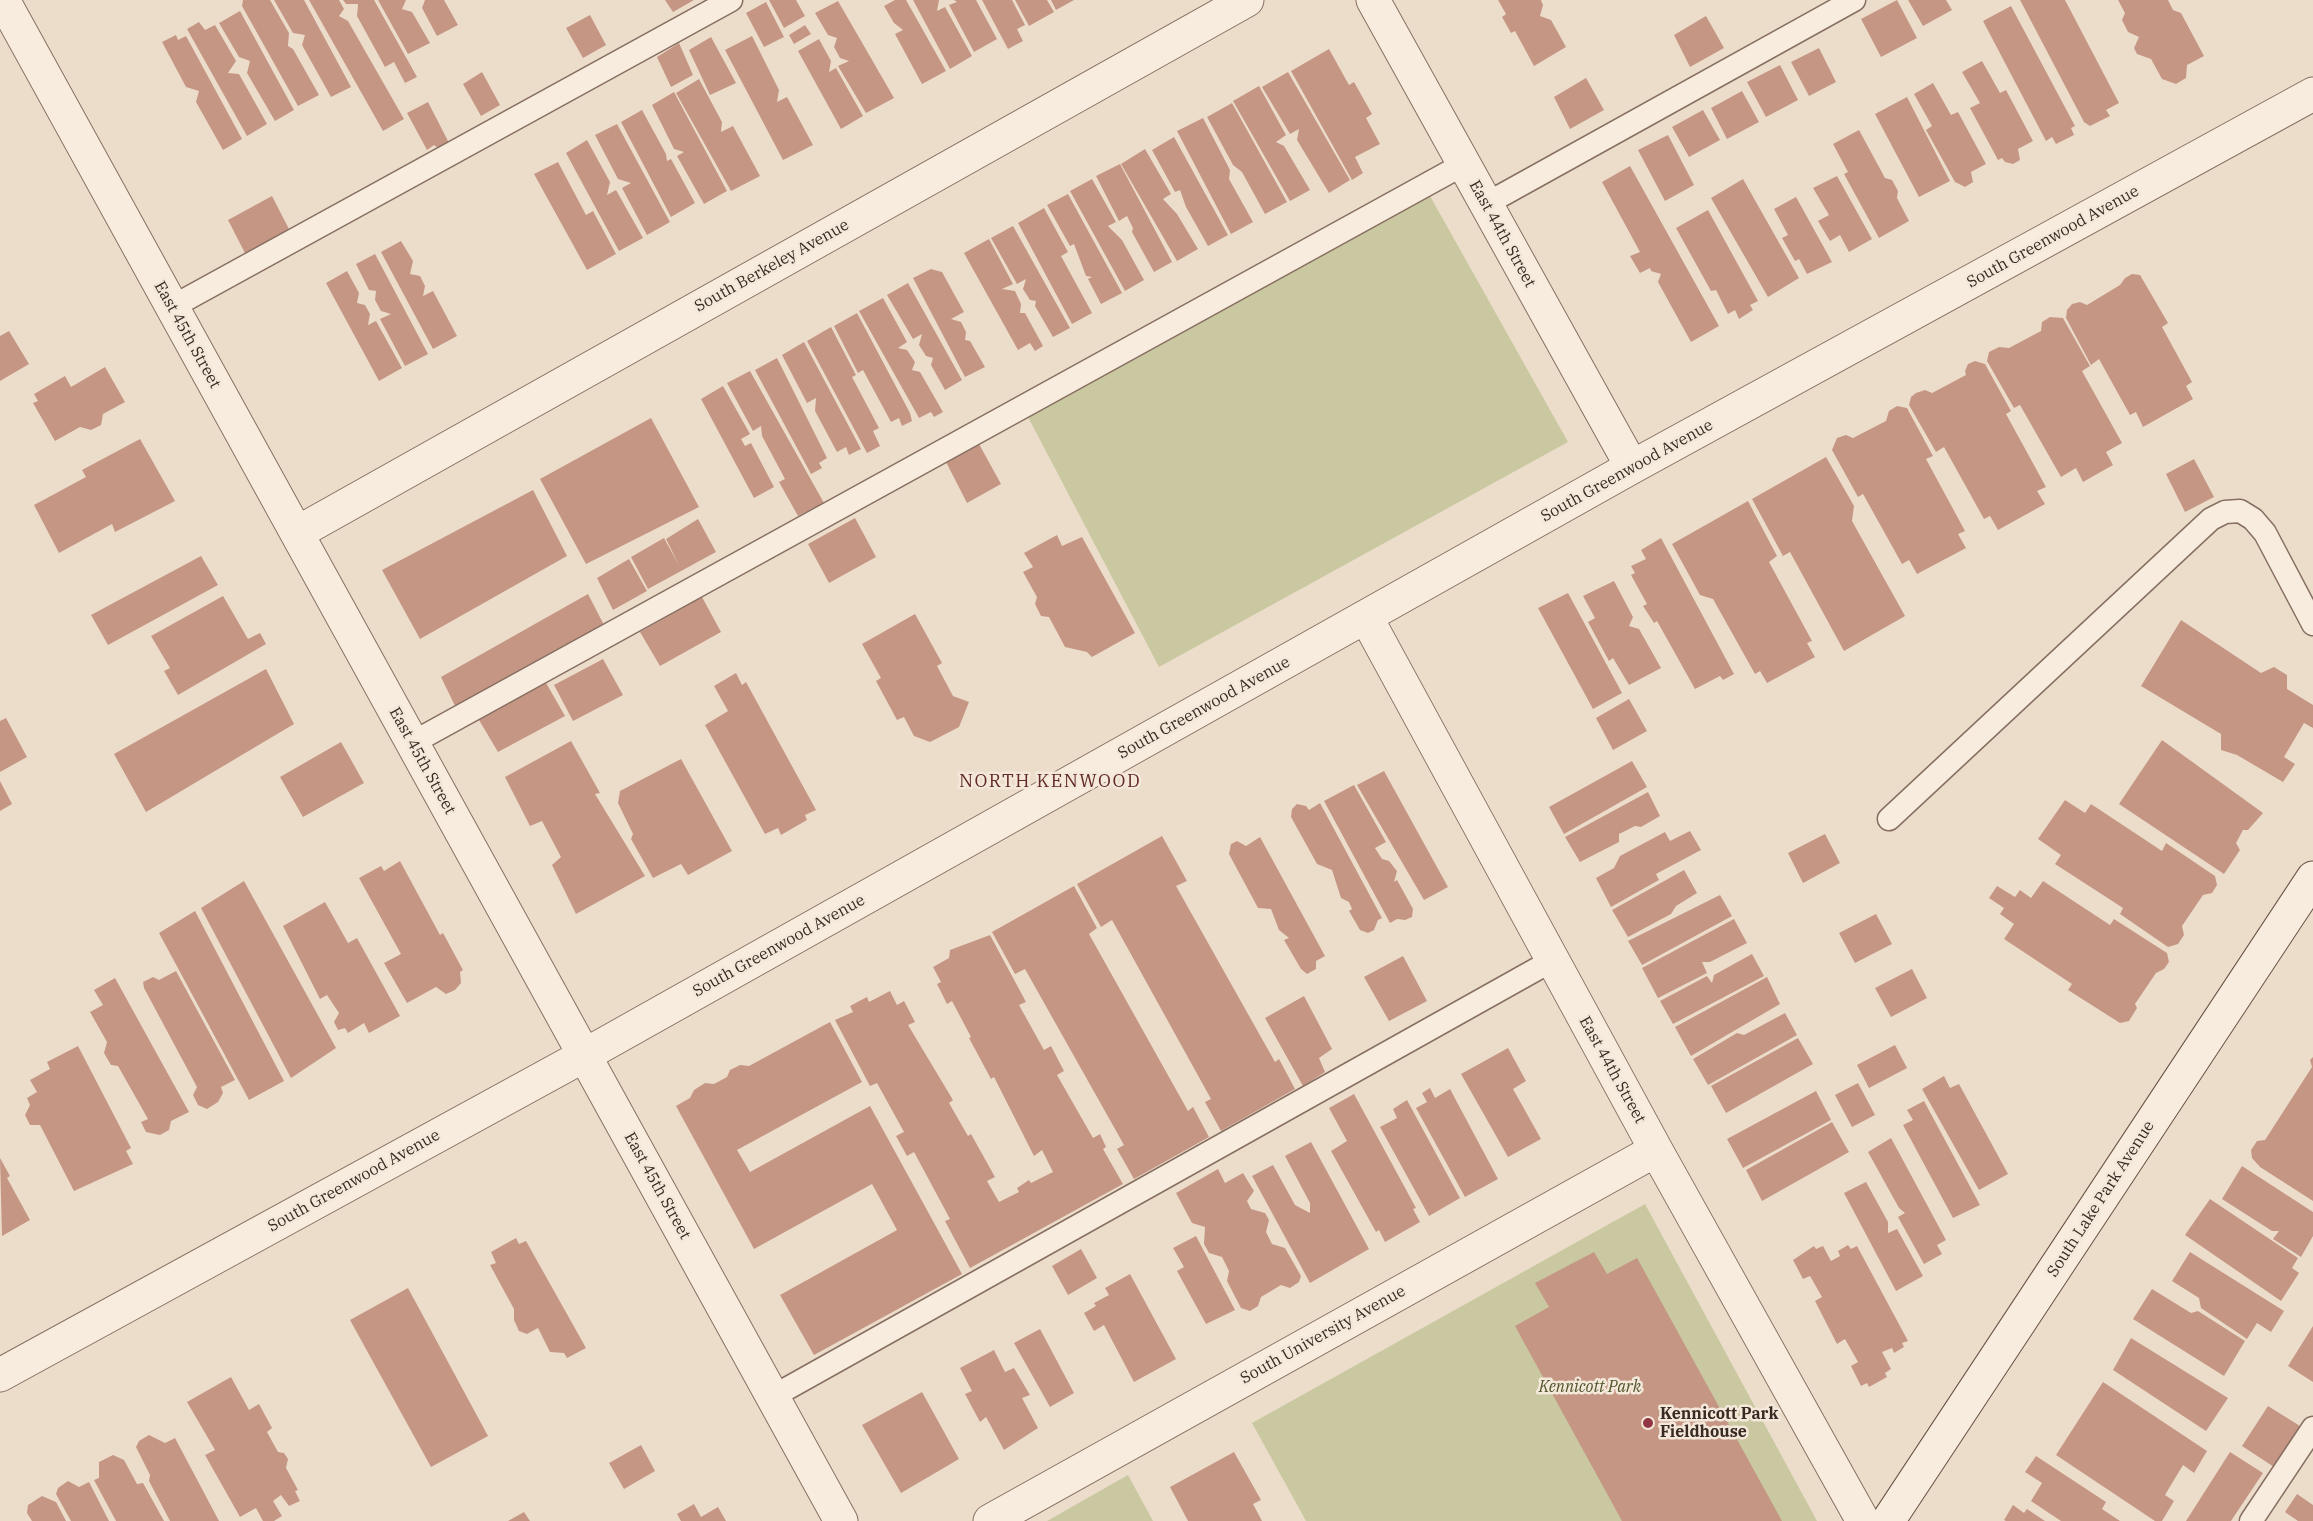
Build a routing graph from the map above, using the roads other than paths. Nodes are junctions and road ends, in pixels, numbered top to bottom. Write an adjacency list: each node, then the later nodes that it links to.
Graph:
1 (3, 0): 9 (street, East 45th Street)
2 (731, 0): 9 (lane)
3 (1247, 0): 11 (street, South Berkeley Avenue)
4 (1373, 0): 7 (street, East 44th Street)
5 (1854, 0): 8 (lane)
6 (2313, 94): 10 (street, South Greenwood Avenue)
7 (1464, 164): 8 (street, East 44th Street); 14 (lane)
8 (1486, 204): 10 (street, East 44th Street)
9 (172, 307): 11 (street, East 45th Street)
10 (1632, 467): 12 (street, South Greenwood Avenue)
11 (297, 533): 14 (street, East 45th Street)
12 (1366, 617): 17 (street, East 44th Street); 18 (street, South Greenwood Avenue)
13 (2313, 624): 15 (lane)
14 (412, 743): 18 (street, East 45th Street)
15 (1888, 819)
16 (2313, 878): 26 (street, South Lake Park Avenue)
17 (1553, 960): 19 (street, East 44th Street); 21 (lane)
18 (585, 1054): 20 (street, South Greenwood Avenue); 21 (street, East 45th Street)
19 (1656, 1150): 24 (street, South University Avenue); 25 (street, East 44th Street)
20 (0, 1375)
21 (772, 1396): 23 (street, East 45th Street)
22 (2313, 1428): 27 (lane)
23 (841, 1521)
24 (990, 1521)
25 (1863, 1521)
26 (1888, 1521)
27 (2251, 1521)

